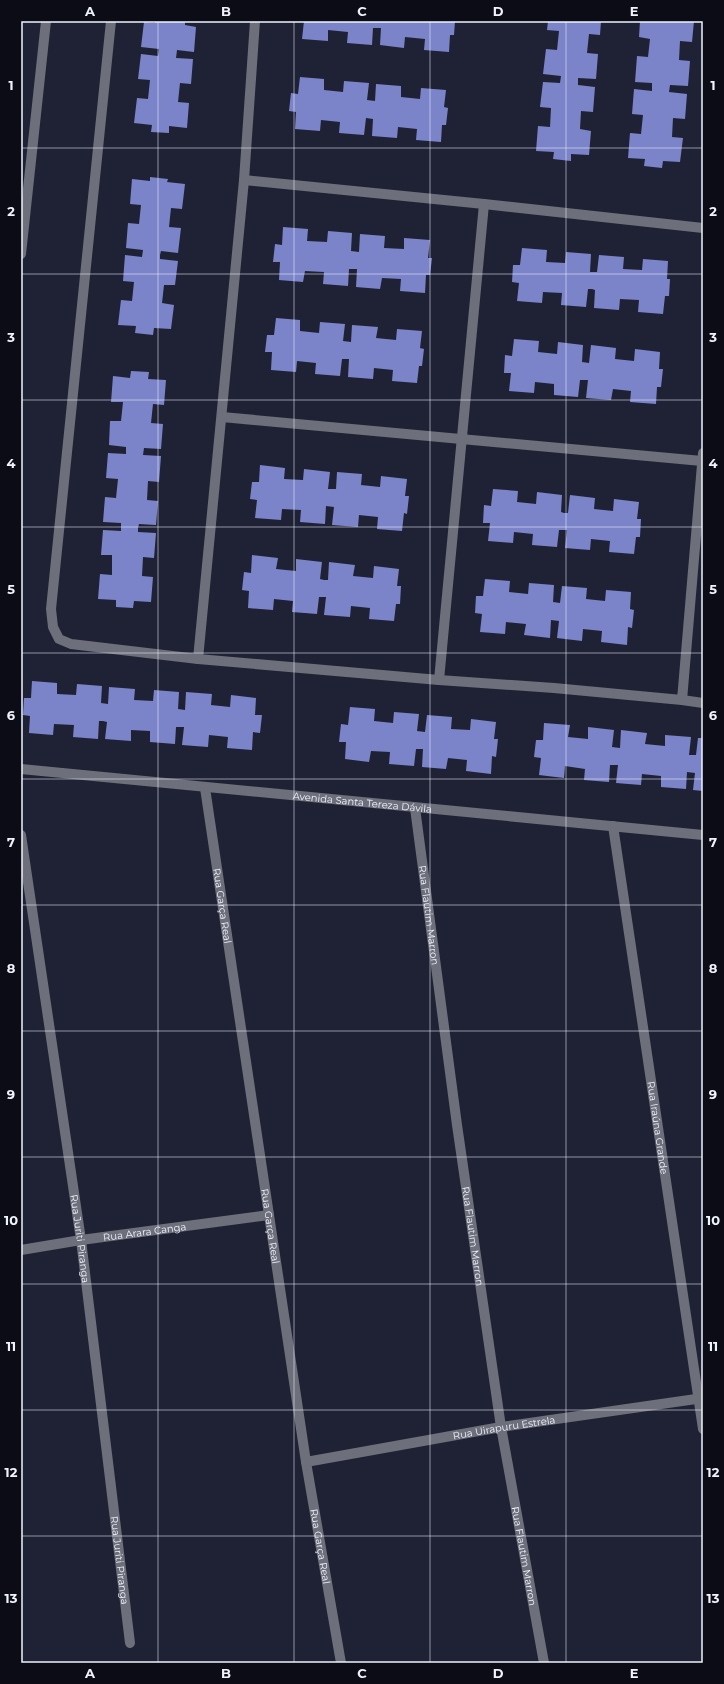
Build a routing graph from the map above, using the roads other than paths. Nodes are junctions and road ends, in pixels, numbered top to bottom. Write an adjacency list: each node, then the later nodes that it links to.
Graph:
1 (46, 21): 7 (street)
2 (111, 21): 11 (street)
3 (256, 21): 4 (street)
4 (244, 180): 5 (street); 8 (street)
5 (484, 204): 6 (street); 9 (street)
6 (703, 228)
7 (21, 254)
8 (222, 417): 9 (street); 11 (street)
9 (461, 439): 10 (street); 12 (street)
10 (703, 457): 13 (street)
11 (198, 658): 12 (street)
12 (439, 680): 13 (street)
13 (682, 700): 14 (street)
14 (703, 703)
15 (21, 769): 16 (street, Avenida Santa Tereza Dávila)
16 (205, 788): 17 (street, Avenida Santa Tereza Dávila); 21 (street, Rua Garça Real)
17 (414, 808): 18 (street, Avenida Santa Tereza Dávila); 25 (street, Rua Flautim Marron)
18 (613, 826): 20 (street, Avenida Santa Tereza Dávila); 24 (street, Rua Iraúna Grande)
19 (21, 835): 22 (street, Rua Juriti Piranga)
20 (703, 835)
21 (269, 1216): 22 (street, Rua Arara Canga); 27 (street, Rua Garça Real)
22 (81, 1240): 23 (street, Rua Arara Canga); 28 (street, Rua Juriti Piranga)
23 (21, 1250)
24 (700, 1399): 25 (street, Rua Uirapuru Estrela); 26 (street, Rua Iraúna Grande)
25 (501, 1427): 27 (street, Rua Uirapuru Estrela); 30 (street, Rua Flautim Marron)
26 (703, 1429)
27 (306, 1462): 29 (street, Rua Garça Real)
28 (130, 1643)
29 (340, 1663)
30 (544, 1663)

